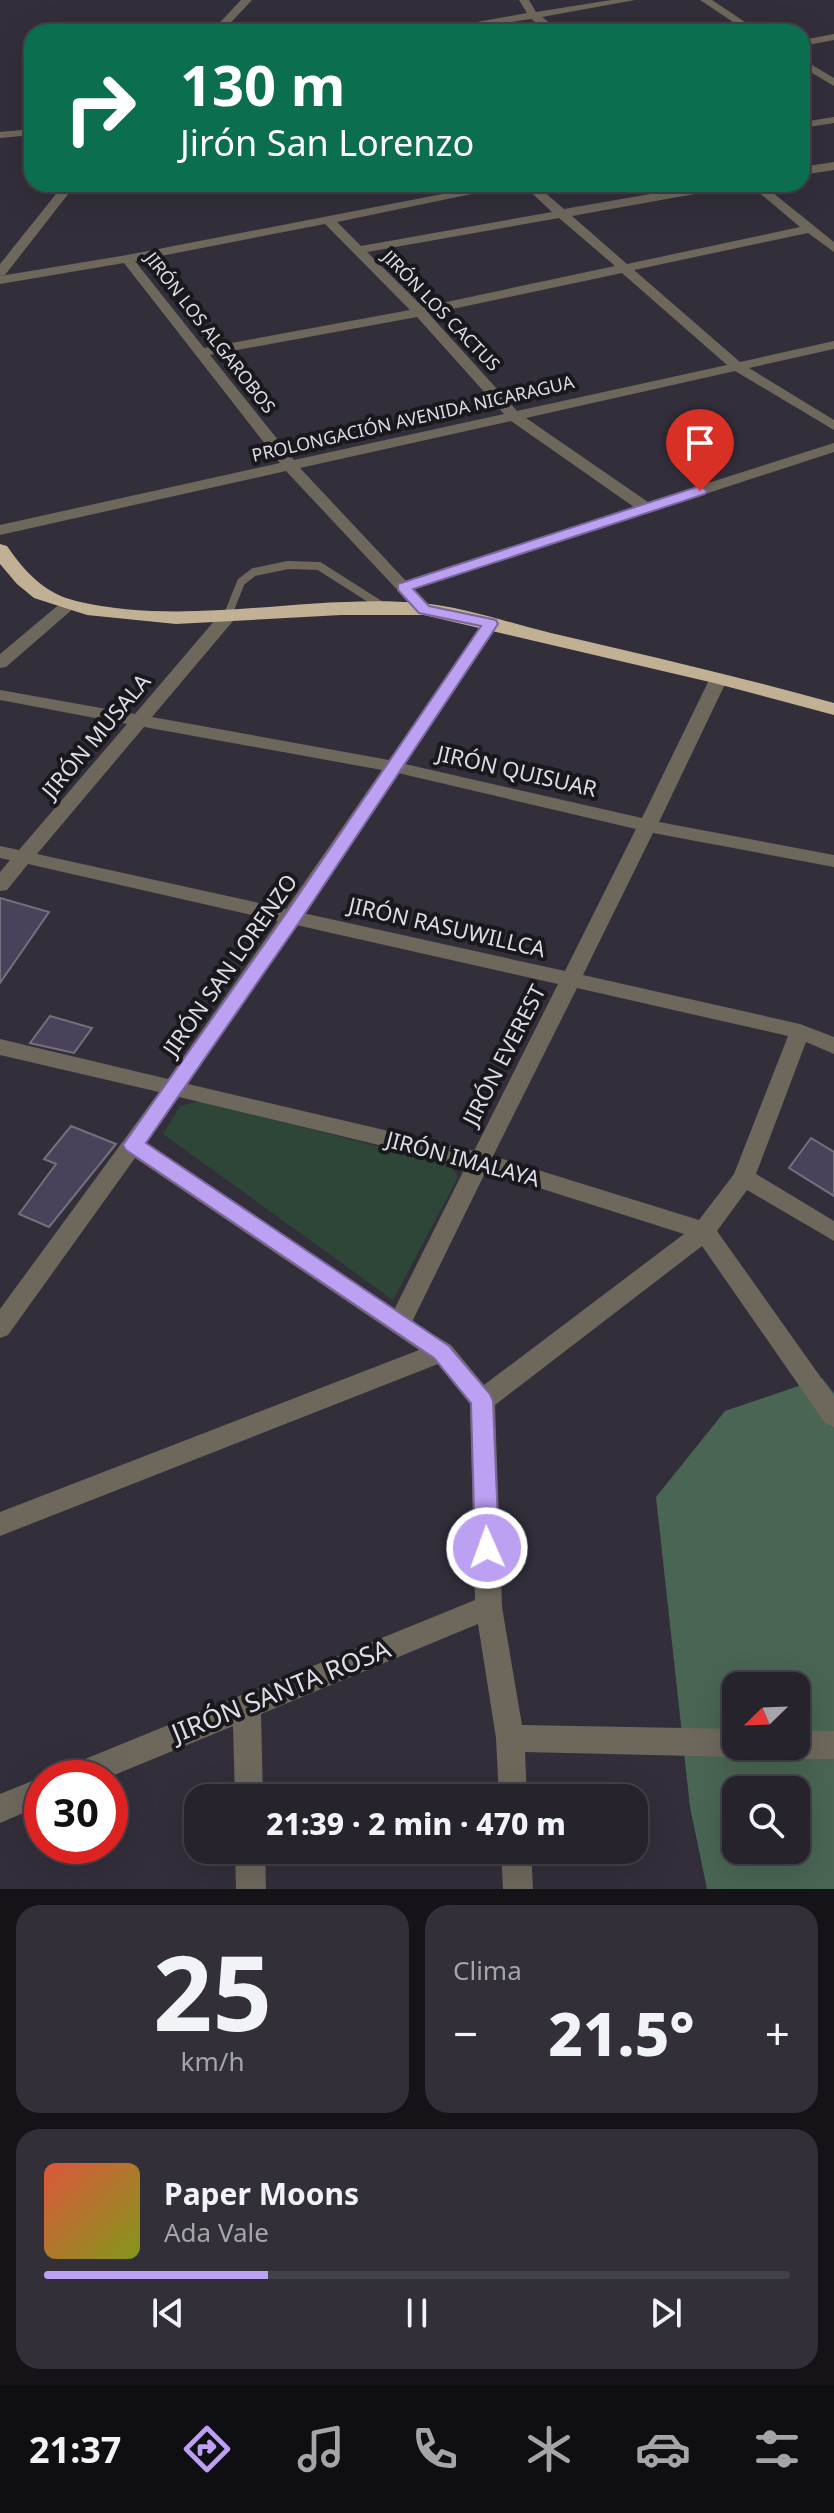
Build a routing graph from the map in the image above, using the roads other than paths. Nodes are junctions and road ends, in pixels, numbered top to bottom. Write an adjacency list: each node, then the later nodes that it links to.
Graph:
1 (247, 0): 6 (street)
2 (524, 0): 5 (street)
3 (630, 0): 5 (street)
4 (705, 0): 9 (street)
5 (534, 16): 7 (street); 8 (street)
6 (224, 24)
7 (480, 24)
8 (545, 24)
9 (742, 24)
10 (834, 37): 11 (street)
11 (810, 42)
12 (810, 67): 13 (street)
13 (832, 81): 14 (street)
14 (816, 82)
15 (834, 120): 16 (street)
16 (810, 124)
17 (24, 133): 18 (street)
18 (0, 135)
19 (834, 166): 20 (street)
20 (810, 170)
21 (64, 192): 33 (street)
22 (473, 192): 27 (street)
23 (537, 192): 26 (street)
24 (682, 192): 26 (street)
25 (764, 192): 28 (street)
26 (561, 213): 30 (street); 32 (street)
27 (329, 221): 30 (street, JIRÓN LOS CACTUS); 31 (street)
28 (808, 229): 29 (street); 32 (street)
29 (834, 248)
30 (357, 250): 35 (street, JIRÓN LOS CACTUS)
31 (127, 259): 34 (street); 37 (street, JIRÓN LOS ALGAROBOS)
32 (623, 266): 35 (street); 38 (street)
33 (0, 272)
34 (0, 280)
35 (420, 312): 37 (street); 39 (street, JIRÓN LOS CACTUS)
36 (834, 345): 38 (street, PROLONGACIÓN AVENIDA NICARAGUA)
37 (199, 353): 42 (street, JIRÓN LOS ALGAROBOS)
38 (738, 367): 39 (street, PROLONGACIÓN AVENIDA NICARAGUA); 40 (street)
39 (514, 416): 42 (street, PROLONGACIÓN AVENIDA NICARAGUA); 43 (street, JIRÓN LOS CACTUS)
40 (834, 426)
41 (834, 447): 43 (street)
42 (291, 467): 44 (street, PROLONGACIÓN AVENIDA NICARAGUA); 46 (street, JIRÓN LOS ALGAROBOS)
43 (646, 508): 46 (street)
44 (0, 530)
45 (0, 550): 47 (highway)
46 (403, 587): 49 (street, JIRÓN LOS ALGAROBOS)
47 (68, 605): 50 (highway); 52 (street)
48 (382, 606): 49 (highway); 50 (highway); 50 (lane)
49 (424, 609): 51 (highway)
50 (227, 617): 56 (street, JIRÓN MUSALA)
51 (491, 624): 53 (highway); 57 (street, JIRÓN SAN LORENZO)
52 (0, 663)
53 (719, 678): 55 (highway); 58 (street, JIRÓN EVEREST)
54 (0, 695): 56 (street, JIRÓN QUISUAR)
55 (834, 709)
56 (142, 721): 57 (street, JIRÓN QUISUAR); 60 (street, JIRÓN MUSALA)
57 (395, 767): 58 (street, JIRÓN QUISUAR); 63 (street, JIRÓN SAN LORENZO)
58 (649, 826): 61 (street, JIRÓN QUISUAR); 64 (street, JIRÓN EVEREST)
59 (0, 852): 60 (street, JIRÓN RASUWILLCA)
60 (24, 857): 62 (street, JIRÓN MUSALA); 63 (street, JIRÓN RASUWILLCA)
61 (834, 861)
62 (0, 885)
63 (294, 917): 64 (street, JIRÓN RASUWILLCA); 68 (street, JIRÓN SAN LORENZO)
64 (569, 980): 65 (street, JIRÓN RASUWILLCA); 70 (street, JIRÓN EVEREST)
65 (800, 1031): 66 (street, JIRÓN RASUWILLCA); 71 (street)
66 (834, 1046)
67 (0, 1047): 68 (street, JIRÓN IMALAYA)
68 (173, 1089): 69 (street, JIRÓN SAN LORENZO); 70 (street, JIRÓN IMALAYA)
69 (133, 1145): 74 (street); 75 (street, JIRÓN SAN LORENZO)
70 (478, 1160): 72 (street, JIRÓN IMALAYA); 74 (street, JIRÓN EVEREST)
71 (744, 1177): 72 (street); 73 (street)
72 (704, 1231): 77 (street); 78 (street)
73 (834, 1232)
74 (398, 1326): 76 (street)
75 (0, 1328)
76 (442, 1352): 77 (street); 79 (street)
77 (482, 1401): 80 (street)
78 (834, 1416)
79 (0, 1524)
80 (489, 1607): 81 (street, JIRÓN SANTA ROSA); 82 (street)
81 (247, 1704): 86 (street, JIRÓN SANTA ROSA); 87 (street)
82 (510, 1738): 83 (street); 88 (street)
83 (722, 1743)
84 (810, 1745): 85 (street)
85 (834, 1745)
86 (115, 1760)
87 (249, 1784)
88 (512, 1784)
89 (24, 1799): 90 (street)
90 (0, 1809)
91 (250, 1864): 93 (street)
92 (517, 1864): 94 (street)
93 (251, 1889)
94 (518, 1889)

